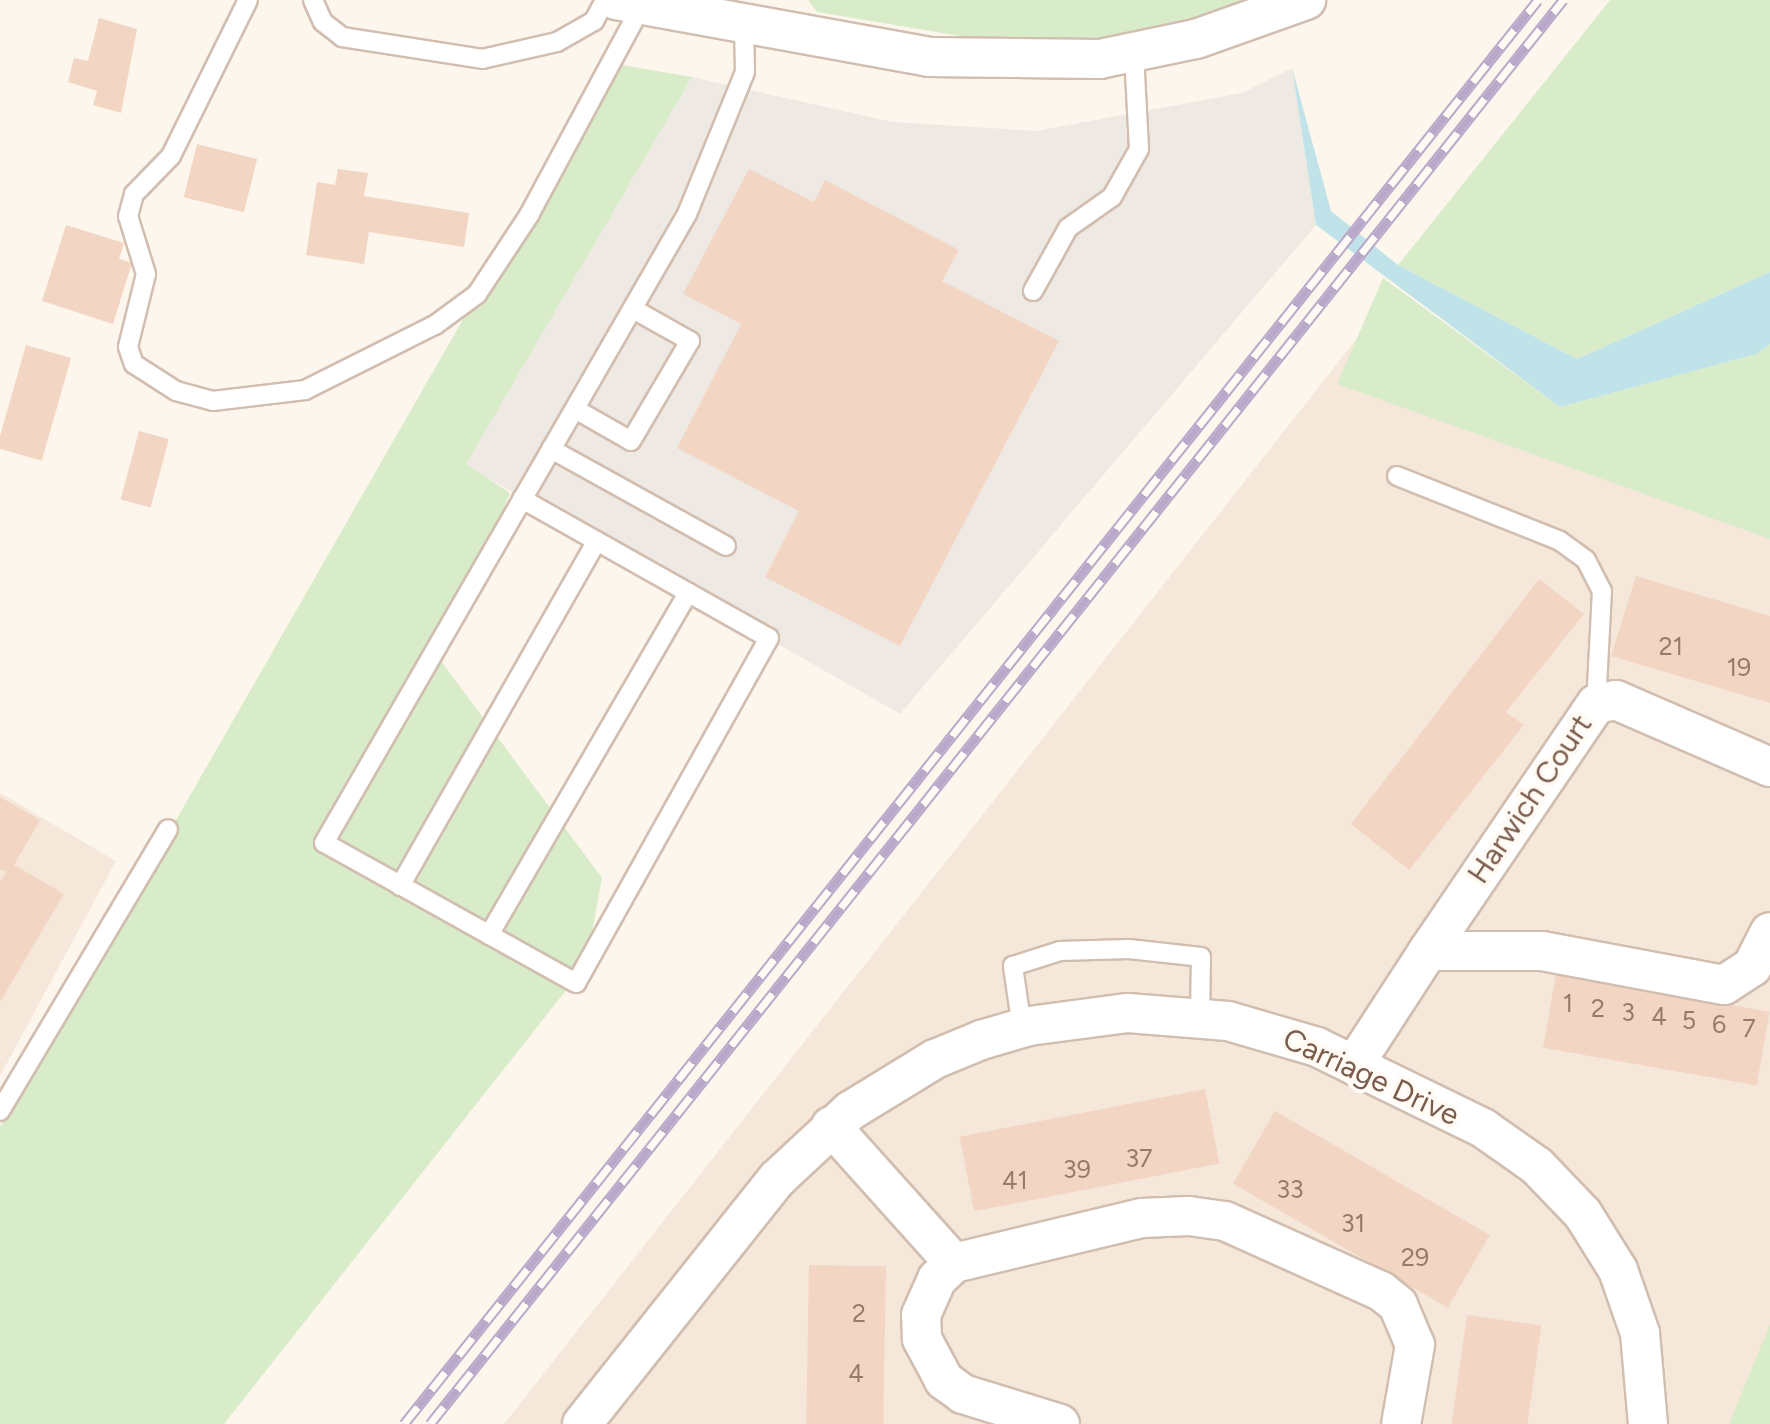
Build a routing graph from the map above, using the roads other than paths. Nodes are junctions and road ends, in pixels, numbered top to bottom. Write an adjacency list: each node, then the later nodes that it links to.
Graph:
1 (248, 0): 5 (lane)
2 (313, 0): 3 (lane)
3 (605, 0)
4 (1306, 0): 7 (street)
5 (629, 3): 6 (street)
6 (744, 26): 7 (street); 9 (lane)
7 (1134, 53): 8 (lane)
8 (1032, 291)
9 (632, 309): 10 (lane); 10 (lane)
10 (574, 409): 11 (lane)
11 (551, 448): 13 (lane); 15 (lane)
12 (1397, 476): 17 (lane)
13 (522, 500): 14 (lane); 20 (lane)
14 (597, 541): 16 (lane); 20 (lane)
15 (726, 546)
16 (688, 592): 22 (lane); 22 (lane)
17 (1596, 704): 18 (street, Harwich Court); 23 (street, Harwich Court)
18 (1770, 767)
19 (168, 829): 27 (lane)
20 (400, 886): 22 (lane)
21 (1770, 932): 23 (street)
22 (489, 935)
23 (1428, 951): 26 (street, Harwich Court)
24 (1200, 1017): 25 (street, Carriage Drive); 25 (lane); 26 (street, Carriage Drive)
25 (1022, 1028): 28 (street, Carriage Drive)
26 (1354, 1065): 33 (street, Carriage Drive)
27 (0, 1112)
28 (831, 1126): 29 (street); 30 (street, Carriage Drive)
29 (954, 1263): 31 (street); 32 (street)
30 (587, 1422)
31 (1060, 1424)
32 (1400, 1424)
33 (1648, 1424)

